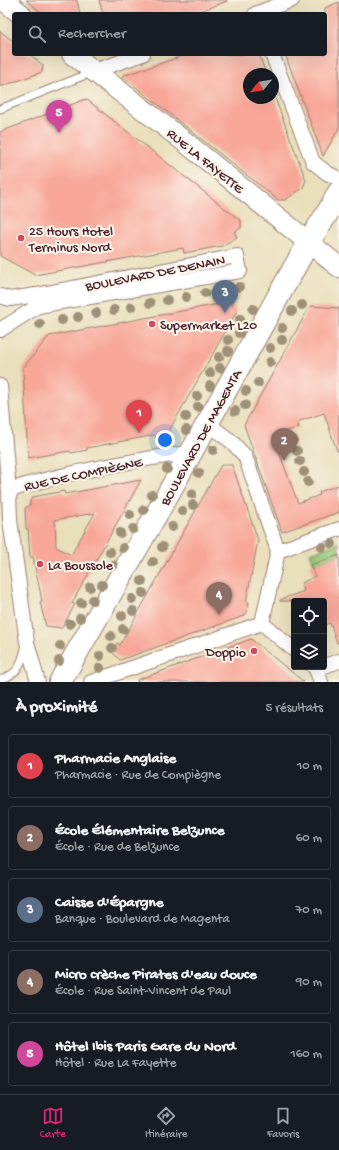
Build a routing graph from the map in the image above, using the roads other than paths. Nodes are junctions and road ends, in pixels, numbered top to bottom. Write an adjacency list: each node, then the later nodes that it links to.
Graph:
1 (3, 0): 4 (main road)
2 (292, 0): 3 (street)
3 (256, 10)
4 (18, 12)
5 (75, 56): 8 (main road, RUE LA FAYETTE)
6 (137, 56): 8 (street)
7 (273, 56): 10 (street)
8 (94, 71): 9 (lane); 12 (main road, RUE LA FAYETTE)
9 (0, 109)
10 (339, 179)
11 (339, 192): 12 (main road, BOULEVARD DE MAGENTA)
12 (308, 243): 13 (main road, RUE LA FAYETTE); 17 (main road, BOULEVARD DE MAGENTA)
13 (339, 267)
14 (0, 296): 15 (street, BOULEVARD DE DENAIN)
15 (0, 330)
16 (0, 386): 19 (street)
17 (208, 424): 18 (main road, BOULEVARD DE MAGENTA); 21 (street)
18 (191, 453): 19 (street, RUE DE COMPIÈGNE); 29 (main road, BOULEVARD DE MAGENTA)
19 (4, 492): 23 (street)
20 (339, 529): 21 (street)
21 (278, 551): 22 (street)
22 (262, 624): 24 (street); 30 (street)
23 (27, 642): 27 (lane); 28 (street)
24 (291, 648)
25 (339, 661): 26 (street)
26 (327, 666)
27 (0, 680)
28 (38, 682)
29 (60, 682)
30 (91, 682)

